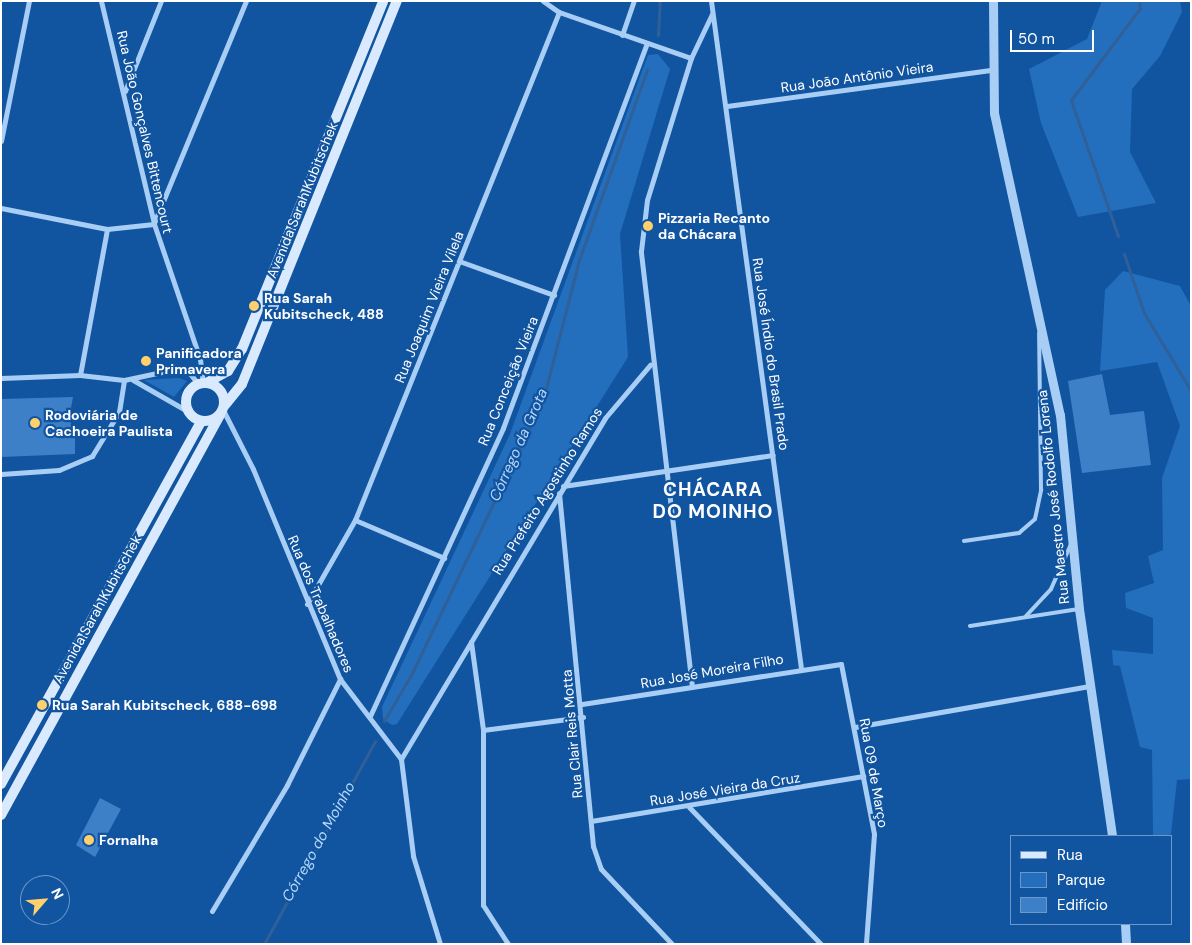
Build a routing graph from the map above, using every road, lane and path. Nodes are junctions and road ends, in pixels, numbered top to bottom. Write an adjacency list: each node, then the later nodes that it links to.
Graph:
1 (29, 1): 19 (street)
2 (101, 1): 17 (street, Rua João Gonçalves Bittencourt)
3 (161, 1): 17 (street)
4 (246, 1): 21 (street)
5 (383, 1): 31 (main road, Avenida Sarah Kubitschek)
6 (397, 1): 32 (main road, Avenida Sarah Kubitschek)
7 (543, 1): 11 (street)
8 (634, 1): 13 (street)
9 (710, 1): 12 (street)
10 (993, 1): 16 (street, Rua Maestro José Rodolfo Lorena)
11 (559, 12): 13 (street); 23 (street, Rua Joaquim Vieira Vilela)
12 (712, 14): 15 (street); 18 (street, Rua José Índio do Brasil Prado)
13 (622, 35): 14 (street)
14 (646, 46): 15 (street); 24 (street, Rua Conceição Vieira)
15 (691, 58): 26 (street)
16 (991, 70): 18 (street, Rua João Antônio Vieira); 25 (street, Rua Maestro José Rodolfo Lorena)
17 (125, 91): 21 (street, Rua João Gonçalves Bittencourt)
18 (727, 106): 35 (street, Rua José Índio do Brasil Prado)
19 (1, 141)
20 (1, 208): 22 (street)
21 (154, 224): 22 (street); 31 (street, Rua João Gonçalves Bittencourt)
22 (107, 229): 27 (street)
23 (459, 261): 24 (street); 42 (street, Rua Joaquim Vieira Vilela)
24 (554, 295): 45 (street, Rua Conceição Vieira)
25 (1038, 314): 43 (street, Rua Maestro José Rodolfo Lorena); 44 (lane)
26 (651, 365): 36 (street); 39 (street, Rua Prefeito Agostinho Ramos)
27 (80, 375): 28 (street); 29 (street)
28 (1, 378)
29 (124, 380): 30 (street); 37 (street)
30 (133, 380): 31 (street); 33 (street)
31 (203, 383): 32 (main road); 33 (main road)
32 (222, 410): 34 (main road); 41 (main road, Avenida Sarah Kubitschek); 48 (street, Rua dos Trabalhadores)
33 (189, 412): 34 (main road)
34 (201, 421): 38 (main road, Avenida Sarah Kubitschek)
35 (773, 455): 36 (street); 54 (street, Rua José Índio do Brasil Prado)
36 (664, 470): 39 (street); 59 (street)
37 (1, 474)
38 (167, 485): 41 (main road); 46 (main road, Avenida Sarah Kubitschek)
39 (564, 486): 40 (street, Rua Prefeito Agostinho Ramos)
40 (559, 492): 52 (street, Rua Prefeito Agostinho Ramos); 60 (street, Rua Clair Reis Motta)
41 (177, 493): 47 (main road, Avenida Sarah Kubitschek)
42 (354, 520): 45 (street); 48 (street, Rua Joaquim Vieira Vilela)
43 (1072, 540): 49 (street, Rua Maestro José Rodolfo Lorena); 50 (lane)
44 (964, 542)
45 (444, 558): 61 (street, Rua Conceição Vieira)
46 (103, 596): 47 (main road); 55 (main road, Avenida Sarah Kubitschek)
47 (115, 603): 57 (main road, Avenida Sarah Kubitschek)
48 (308, 604): 56 (street, Rua dos Trabalhadores)
49 (1079, 609): 50 (lane); 58 (street, Rua Maestro José Rodolfo Lorena)
50 (1025, 617): 51 (lane)
51 (970, 626)
52 (471, 642): 64 (street); 65 (street, Rua Prefeito Agostinho Ramos)
53 (844, 666): 54 (street, Rua José Moreira Filho); 63 (street, Rua 09 de Março)
54 (801, 668): 59 (street, Rua José Moreira Filho)
55 (60, 678): 57 (main road); 67 (main road, Avenida Sarah Kubitschek)
56 (340, 679): 61 (street, Rua dos Trabalhadores); 72 (street)
57 (71, 684): 69 (main road, Avenida Sarah Kubitschek)
58 (1089, 686): 63 (street); 71 (street, Rua Maestro José Rodolfo Lorena)
59 (692, 687): 60 (street, Rua José Moreira Filho)
60 (582, 704): 62 (street, Rua Clair Reis Motta)
61 (370, 716): 65 (street, Rua dos Trabalhadores)
62 (583, 717): 64 (street); 70 (street, Rua Clair Reis Motta)
63 (855, 727): 66 (street, Rua 09 de Março)
64 (483, 730): 75 (street)
65 (401, 759): 74 (street, Rua dos Trabalhadores)
66 (863, 776): 68 (street, Rua José Vieira da Cruz); 78 (street, Rua 09 de Março)
67 (1, 784)
68 (689, 807): 70 (street, Rua José Vieira da Cruz); 77 (street)
69 (1, 816)
70 (591, 821): 76 (street, Rua Clair Reis Motta)
71 (1112, 835)
72 (212, 911)
73 (1125, 925): 79 (street)
74 (440, 944)
75 (508, 944)
76 (672, 944)
77 (821, 944)
78 (866, 944)
79 (1126, 944)

